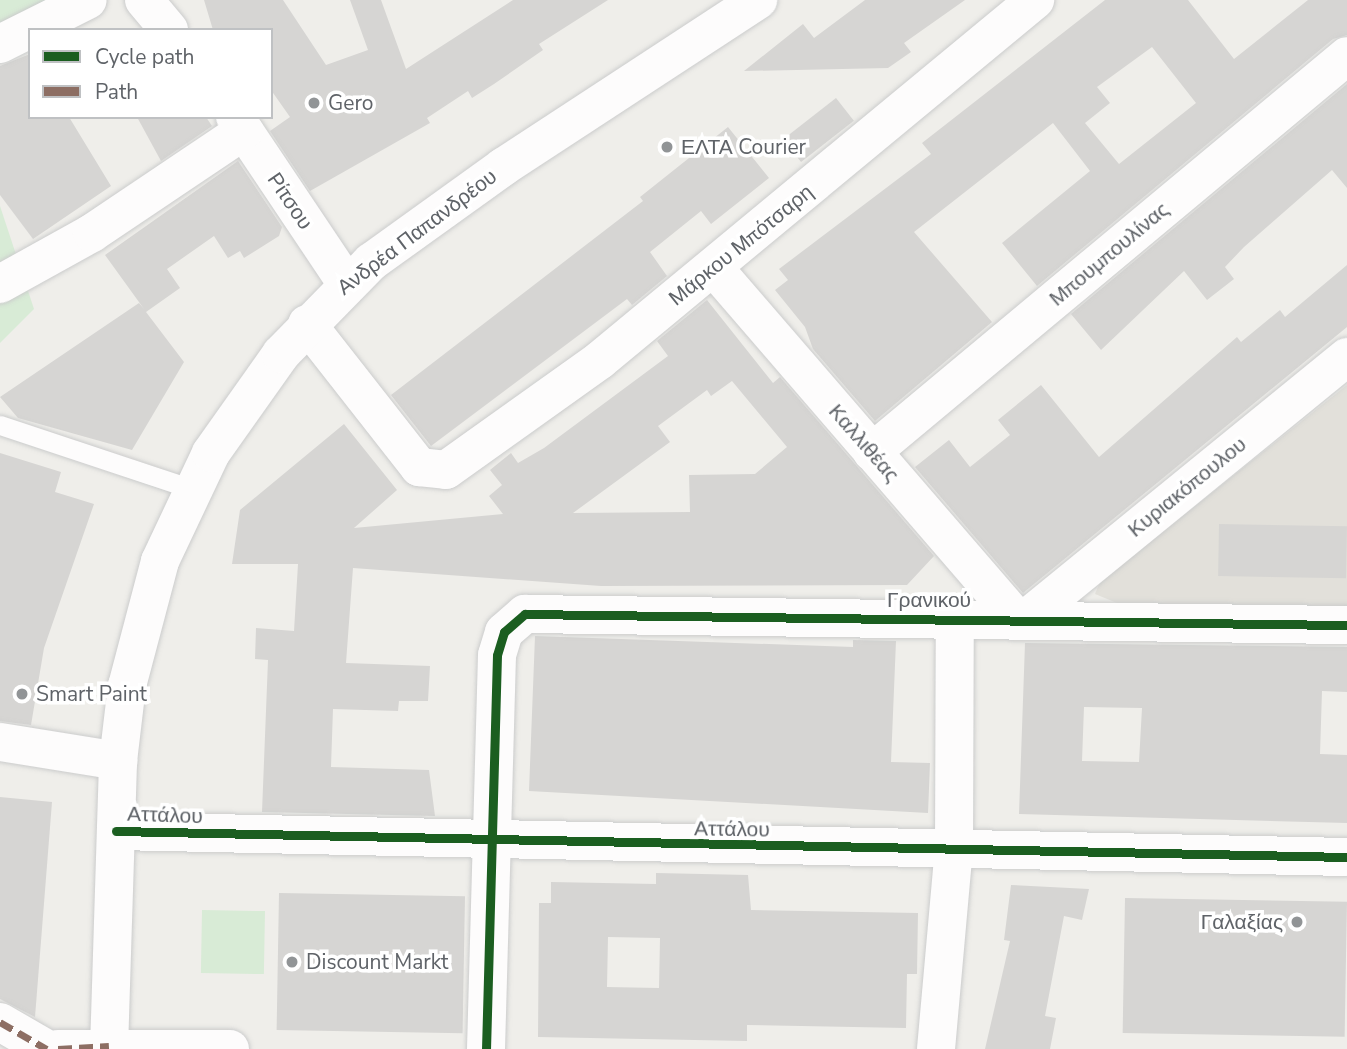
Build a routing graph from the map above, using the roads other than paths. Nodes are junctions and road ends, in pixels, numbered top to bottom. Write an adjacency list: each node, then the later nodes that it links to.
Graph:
1 (88, 0): 5 (street)
2 (144, 0): 6 (street)
3 (758, 0): 13 (street, Ανδρέα Παπανδρέου)
4 (1035, 0): 11 (street, Μάρκου Μπότσαρη)
5 (32, 28)
6 (167, 28)
7 (28, 30): 8 (street)
8 (0, 44)
9 (1347, 56): 17 (street, Μπουμπουλίνας)
10 (240, 124): 12 (street); 13 (street, Ρίτσου)
11 (714, 268): 14 (street, Μάρκου Μπότσαρη); 17 (street, Καλλιθέας)
12 (0, 284)
13 (346, 284): 14 (street, Ανδρέα Παπανδρέου)
14 (307, 324): 18 (street, Ανδρέα Παπανδρέου)
15 (1347, 357): 20 (street, Κυριακόπουλου)
16 (0, 425): 18 (lane)
17 (872, 452): 20 (street, Καλλιθέας)
18 (192, 489): 23 (street, Ανδρέα Παπανδρέου)
19 (955, 618): 20 (street, Γρανικού); 25 (street, Γρανικού); 26 (street)
20 (1021, 618): 21 (street, Γρανικού)
21 (1347, 625)
22 (0, 742): 23 (street)
23 (118, 761): 24 (street, Ανδρέα Παπανδρέου)
24 (116, 831): 25 (street, Αττάλου); 29 (street, Ανδρέα Παπανδρέου)
25 (490, 843): 26 (street, Αττάλου); 33 (street)
26 (954, 849): 27 (street, Αττάλου); 34 (street)
27 (1347, 857)
28 (0, 1021): 30 (street)
29 (109, 1047): 31 (street); 32 (street)
30 (47, 1049)
31 (58, 1049)
32 (230, 1049)
33 (486, 1049)
34 (936, 1049)

